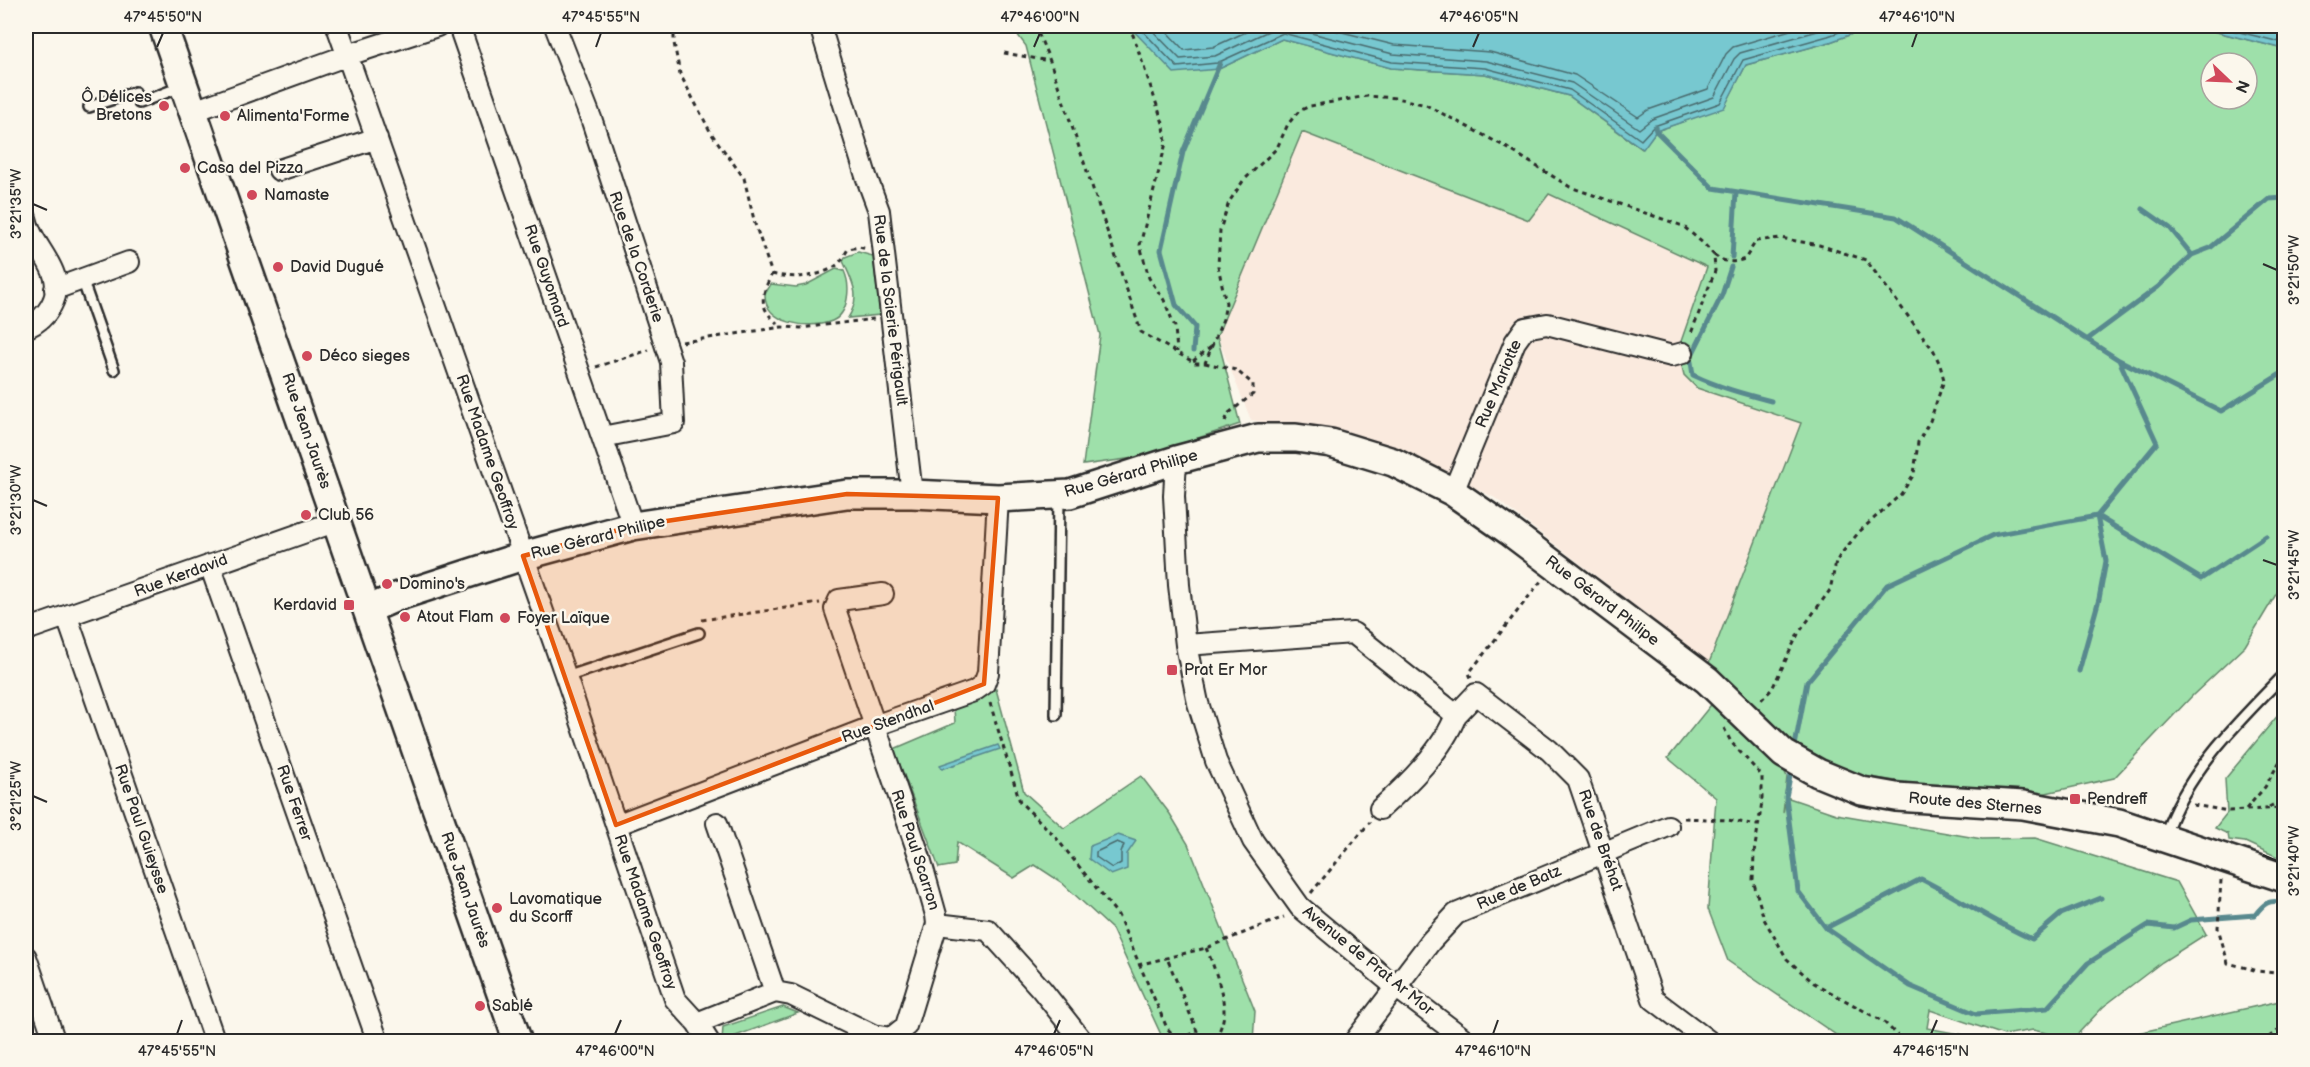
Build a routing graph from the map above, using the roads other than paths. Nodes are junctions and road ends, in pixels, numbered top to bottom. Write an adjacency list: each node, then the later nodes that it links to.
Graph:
1 (163, 26): 8 (street, Rue Jean Jaurès)
2 (337, 26): 7 (street, Rue Madame Geoffroy)
3 (437, 26): 7 (street)
4 (459, 26): 20 (street, Rue Guyomard)
5 (555, 26): 20 (street, Rue de la Corderie)
6 (820, 26): 23 (street, Rue de la Scierie Périgault)
7 (348, 55): 10 (street); 11 (street, Rue Madame Geoffroy)
8 (185, 85): 9 (lane); 10 (street, Rue Jean Jaurès)
9 (89, 107)
10 (194, 111): 26 (street, Rue Jean Jaurès)
11 (377, 138): 12 (street); 28 (street, Rue Madame Geoffroy)
12 (279, 170)
13 (26, 218): 16 (street)
14 (129, 261): 15 (street)
15 (82, 279): 16 (street); 19 (lane)
16 (55, 289): 17 (street)
17 (26, 328)
18 (1683, 353): 22 (street, Rue Mariotte)
19 (114, 370)
20 (602, 437): 27 (street, Rue Guyomard)
21 (1176, 460): 22 (street, Rue Gérard Philipe); 24 (street, Rue Gérard Philipe); 35 (street, Avenue de Prat Ar Mor)
22 (1453, 492): 41 (street, Rue Gérard Philipe)
23 (912, 494): 25 (street, Rue Gérard Philipe); 27 (street, Rue Gérard Philipe)
24 (1059, 495): 25 (street, Rue Gérard Philipe); 38 (lane)
25 (998, 498): 40 (street, Rue Stendhal)
26 (337, 521): 29 (street, Rue Kerdavid); 31 (street, Rue Jean Jaurès)
27 (633, 526): 28 (street, Rue Gérard Philipe)
28 (523, 556): 31 (street, Rue Gérard Philipe); 37 (street, Rue Madame Geoffroy)
29 (210, 565): 32 (street, Rue Kerdavid); 57 (street, Rue Ferrer)
30 (883, 594): 40 (street, Rue Paul Scarron)
31 (367, 610): 58 (street, Rue Jean Jaurès)
32 (67, 617): 33 (street, Rue Kerdavid); 56 (street, Rue Paul Guieysse)
33 (26, 630)
34 (699, 633): 37 (lane)
35 (1186, 645): 39 (street); 51 (street, Avenue de Prat Ar Mor)
36 (2284, 675): 46 (lane)
37 (566, 677): 44 (street, Rue Madame Geoffroy)
38 (1056, 715)
39 (1456, 715): 42 (street); 47 (street, Rue de Bréhat)
40 (874, 726): 44 (street, Rue Stendhal); 49 (street, Rue Paul Scarron)
41 (1774, 745): 46 (street, Route des Sternes)
42 (1380, 809)
43 (717, 823): 52 (street)
44 (616, 825): 53 (street, Rue Madame Geoffroy)
45 (1668, 826): 47 (street, Rue de Batz)
46 (2164, 839): 48 (street, Route des Sternes)
47 (1604, 853): 51 (street, Rue de Batz); 63 (street, Rue de Bréhat)
48 (2284, 878)
49 (937, 924): 54 (street, Rue Paul Scarron); 60 (street)
50 (26, 957): 55 (street)
51 (1396, 987): 61 (street, Rue de Batz); 62 (street, Avenue de Prat Ar Mor)
52 (774, 992): 53 (street); 54 (street)
53 (697, 1023): 59 (street, Rue Madame Geoffroy)
54 (892, 1040)
55 (55, 1041)
56 (215, 1041)
57 (378, 1041)
58 (518, 1041)
59 (708, 1041)
60 (1083, 1041)
61 (1354, 1041)
62 (1468, 1041)
63 (1710, 1041)

